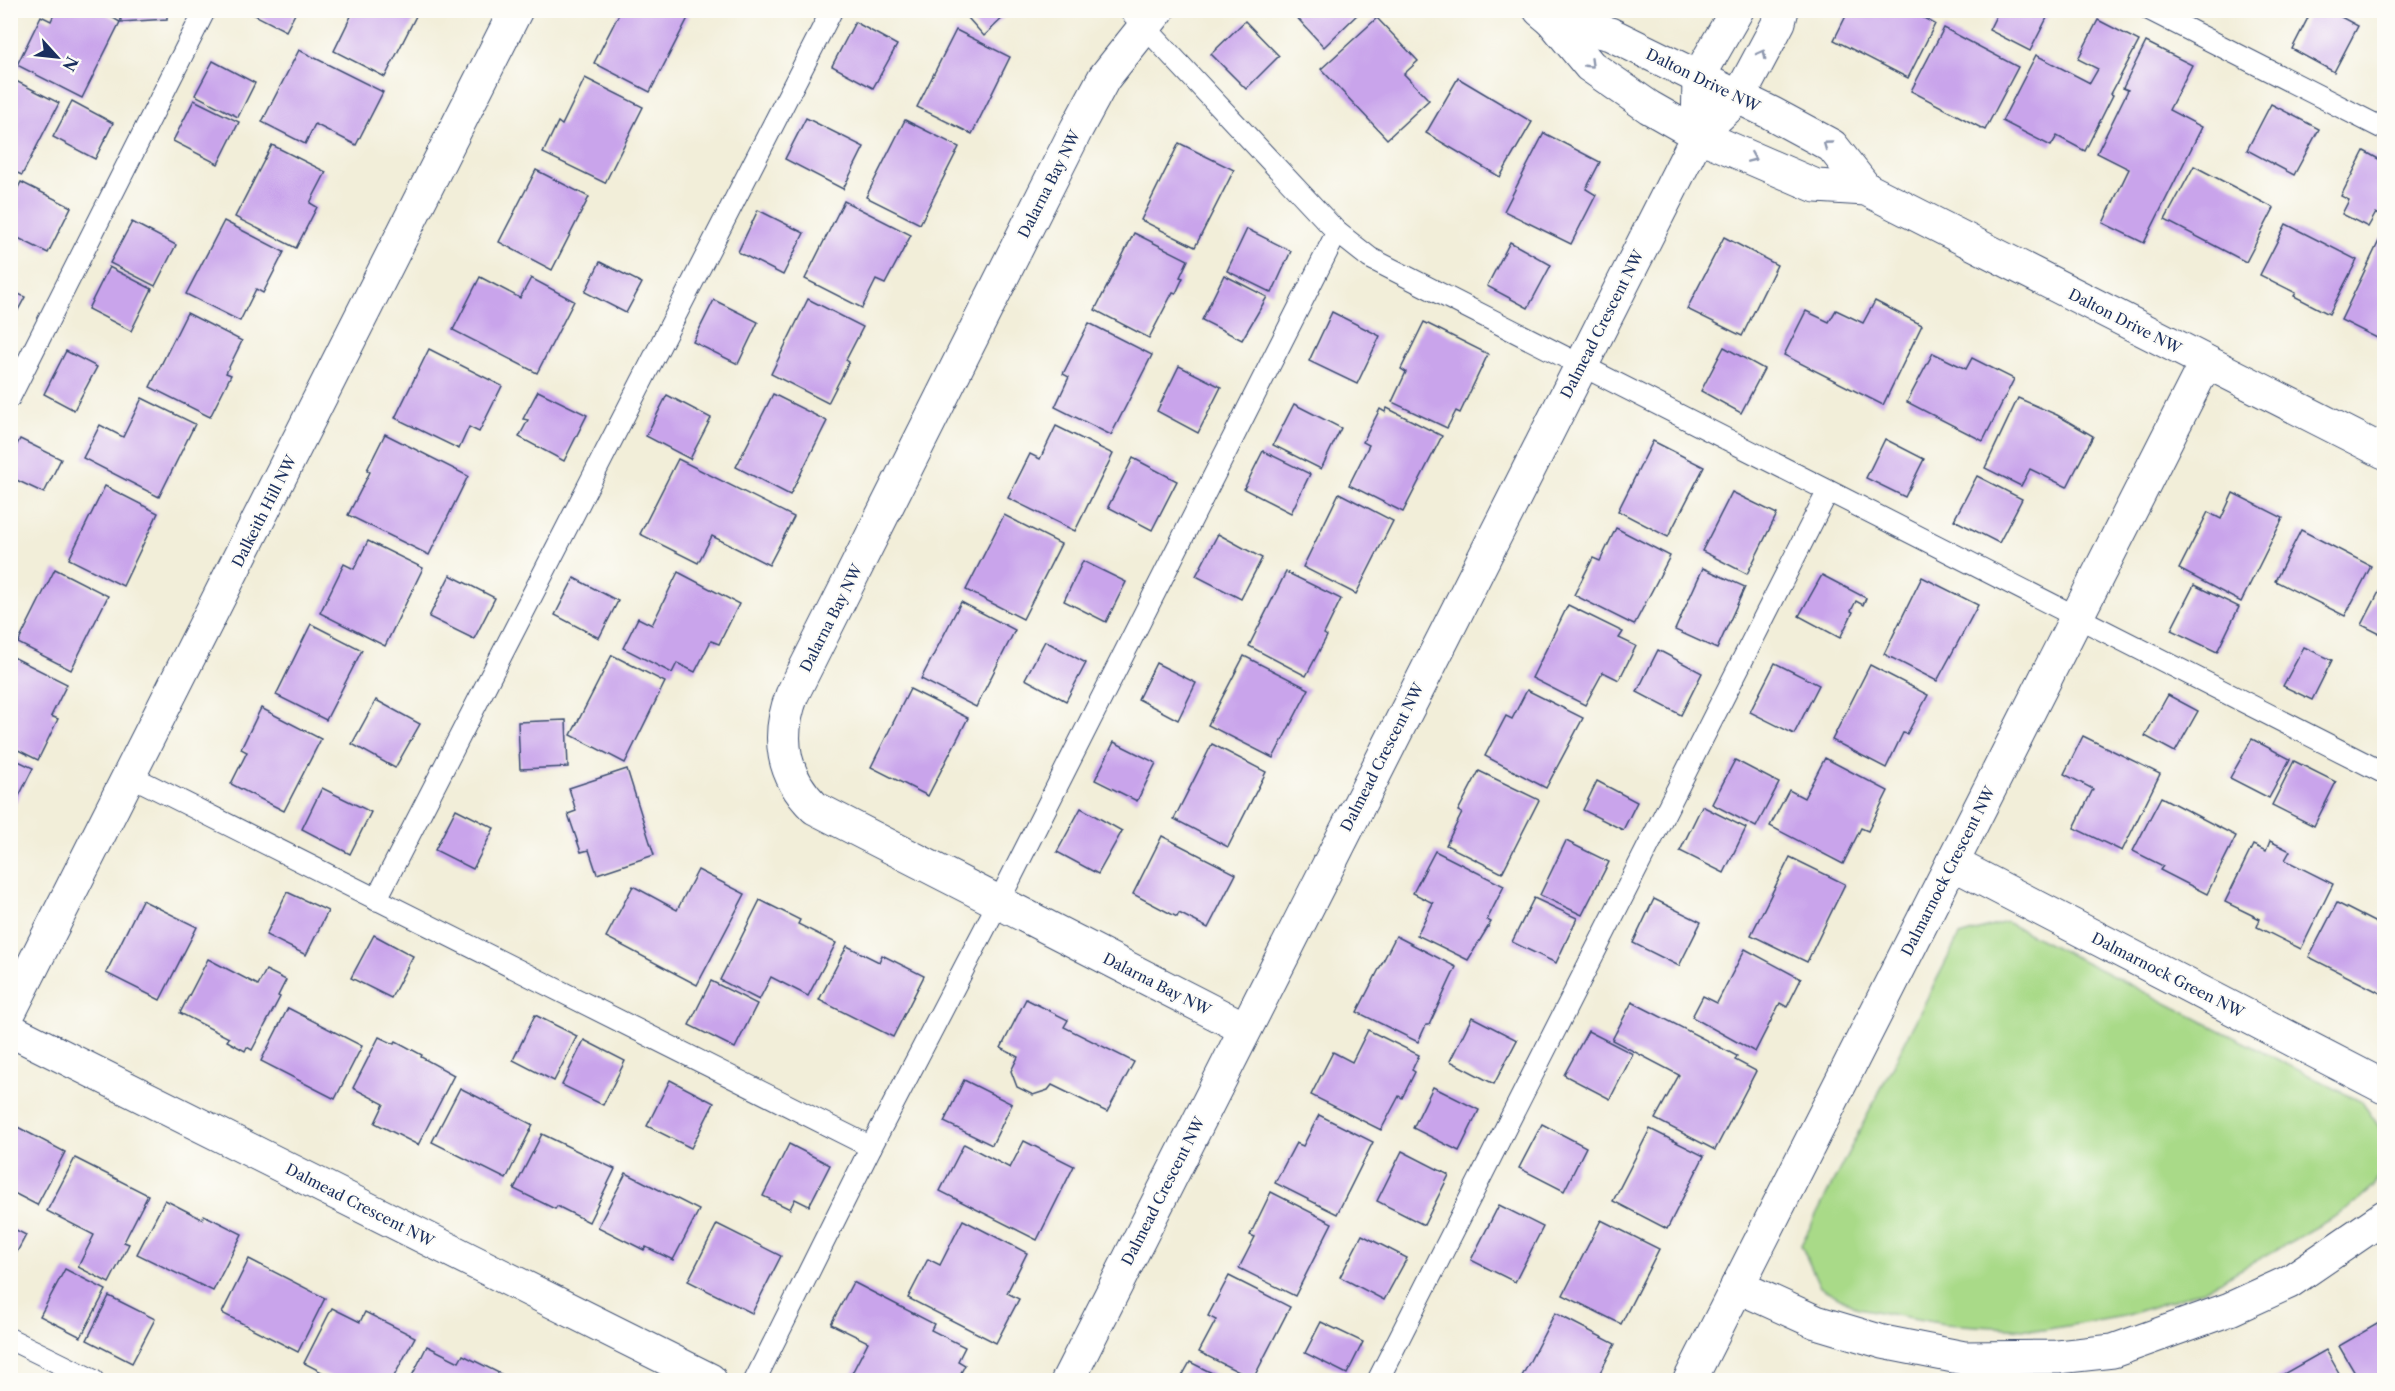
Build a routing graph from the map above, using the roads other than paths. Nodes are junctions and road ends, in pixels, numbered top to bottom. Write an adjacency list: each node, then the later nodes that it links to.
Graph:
1 (205, 10): 17 (lane)
2 (516, 10): 22 (street, Dalkeith Hill NW)
3 (832, 10): 24 (lane)
4 (1737, 10): 9 (street)
5 (1782, 10): 10 (street, one-way to 5)
6 (2150, 10): 11 (lane)
7 (1546, 15): 9 (street, Dalton Drive NW); 12 (street, Dalton Drive NW, one-way to 12)
8 (1144, 16): 14 (lane); 25 (street, Dalarna Bay NW)
9 (1699, 76): 10 (street, Dalton Drive NW); 12 (street)
10 (1739, 97): 12 (street); 13 (street, Dalton Drive NW, one-way to 10)
11 (2385, 129)
12 (1698, 135): 13 (street, Dalton Drive NW, one-way to 13); 16 (street, Dalmead Crescent NW)
13 (1866, 189): 15 (street, Dalton Drive NW)
14 (1337, 232): 16 (lane); 25 (lane)
15 (2206, 362): 18 (street, Dalton Drive NW); 20 (street, Dalmarnock Crescent NW)
16 (1581, 365): 19 (lane); 27 (street, Dalmead Crescent NW)
17 (10, 397)
18 (2385, 452)
19 (1828, 491): 20 (lane); 38 (lane)
20 (2076, 617): 21 (lane); 23 (street, Dalmarnock Crescent NW)
21 (2385, 772)
22 (131, 776): 24 (lane); 26 (street, Dalkeith Hill NW)
23 (1952, 863): 29 (street, Dalmarnock Green NW); 32 (street, Dalmarnock Crescent NW)
24 (376, 900): 30 (lane)
25 (998, 903): 27 (street, Dalarna Bay NW); 30 (lane)
26 (10, 1011)
27 (1244, 1028): 37 (street, Dalmead Crescent NW)
28 (10, 1030): 35 (street, Dalmead Crescent NW)
29 (2385, 1087)
30 (871, 1147): 36 (lane)
31 (2385, 1217): 32 (street)
32 (1737, 1286): 39 (street, Dalmarnock Crescent NW)
33 (10, 1339): 34 (lane)
34 (93, 1380)
35 (710, 1380)
36 (755, 1380)
37 (1068, 1380)
38 (1378, 1380)
39 (1690, 1380)

